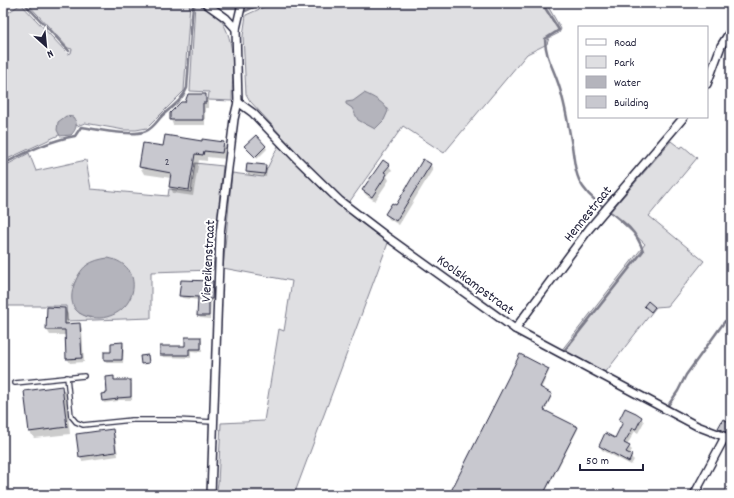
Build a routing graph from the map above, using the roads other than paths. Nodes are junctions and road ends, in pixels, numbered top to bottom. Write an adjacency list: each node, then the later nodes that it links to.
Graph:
1 (205, 3): 3 (street)
2 (242, 3): 3 (street, Viereikenstraat)
3 (236, 29): 6 (street, Viereikenstraat)
4 (731, 30): 5 (street)
5 (708, 81)
6 (238, 102): 8 (street, Koolskampstraat); 12 (street, Viereikenstraat)
7 (683, 118): 8 (street, Hennestraat)
8 (515, 329): 13 (street, Koolskampstraat)
9 (84, 376): 10 (lane)
10 (67, 377): 11 (lane); 12 (lane)
11 (15, 383)
12 (213, 422): 14 (street, Viereikenstraat)
13 (728, 438): 15 (street)
14 (211, 495)
15 (694, 495)

